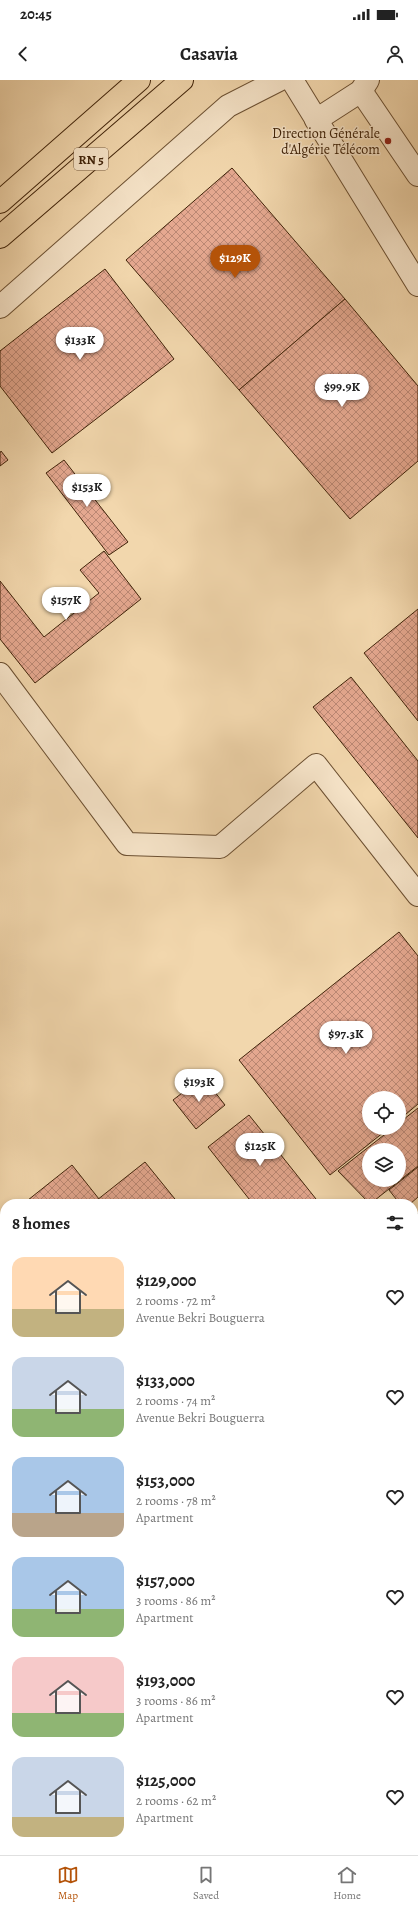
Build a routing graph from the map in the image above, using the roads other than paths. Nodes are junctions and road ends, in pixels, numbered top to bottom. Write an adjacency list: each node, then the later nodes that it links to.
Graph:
1 (139, 80): 8 (highway, RN 5)
2 (182, 80): 9 (highway, RN 5)
3 (279, 80): 11 (street)
4 (292, 80): 6 (street)
5 (364, 86): 6 (street); 7 (street)
6 (316, 120): 10 (street)
7 (418, 175)
8 (0, 202)
9 (0, 237)
10 (418, 285)
11 (0, 306)
12 (0, 674): 13 (street)
13 (418, 895)

